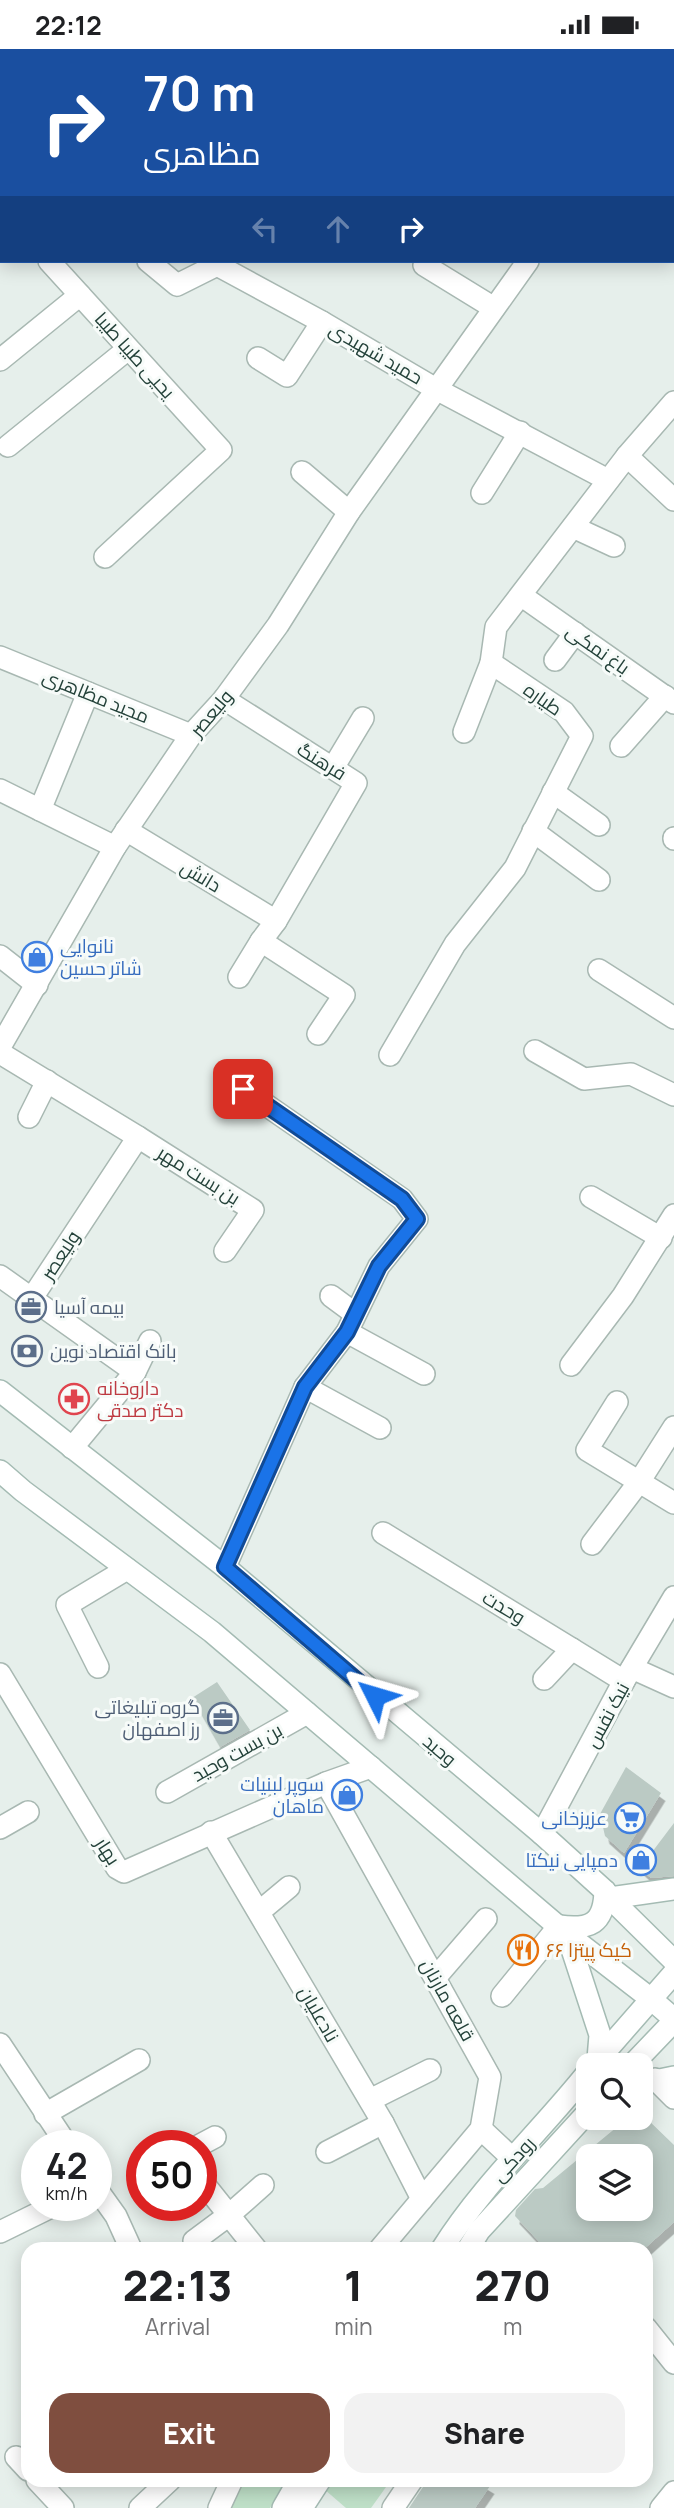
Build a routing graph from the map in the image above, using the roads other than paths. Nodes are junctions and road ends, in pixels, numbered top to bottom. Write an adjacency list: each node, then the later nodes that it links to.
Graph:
1 (51, 263): 5 (street, یحیی طیبا طیبا)
2 (150, 263): 7 (street, حمید شهیدی)
3 (526, 263): 6 (street, ولیعصر)
4 (424, 265): 6 (street)
5 (80, 296): 8 (street, یحیی طیبا طیبا); 10 (street)
6 (494, 309): 11 (street, ولیعصر)
7 (323, 322): 9 (street); 11 (street, حمید شهیدی)
8 (128, 349): 14 (street); 23 (street, یحیی طیبا طیبا)
9 (258, 358)
10 (0, 360)
11 (436, 389): 13 (street, حمید شهیدی); 20 (street, ولیعصر)
12 (674, 402): 15 (street)
13 (520, 432): 17 (street, حمید شهیدی); 18 (street)
14 (8, 446)
15 (627, 456): 17 (street); 19 (street)
16 (302, 472): 20 (street)
17 (608, 480): 21 (street)
18 (482, 493)
19 (674, 500)
20 (349, 512): 30 (street, ولیعصر)
21 (573, 527): 22 (street); 24 (street)
22 (614, 546)
23 (105, 557)
24 (522, 596): 25 (street, باغ نمکی); 28 (street)
25 (575, 633): 27 (street); 31 (street, باغ نمکی)
26 (0, 657): 29 (street, مجید مظاهری)
27 (555, 660)
28 (491, 663): 33 (street); 38 (street, طیاره)
29 (88, 693): 34 (street, مجید مظاهری); 39 (street)
30 (224, 699): 34 (street, ولیعصر); 36 (street, فرهنگ)
31 (669, 700): 35 (street)
32 (363, 718): 36 (street)
33 (464, 732)
34 (191, 735): 42 (street, ولیعصر)
35 (621, 746)
36 (333, 768): 44 (street, فرهنگ)
37 (0, 790): 39 (street, دانش)
38 (553, 792): 40 (street); 41 (street, طیاره)
39 (40, 810): 42 (street, دانش)
40 (599, 825)
41 (533, 831): 43 (street); 55 (street, طیاره)
42 (120, 839): 44 (street, دانش); 49 (street, ولیعصر)
43 (599, 880)
44 (276, 921): 45 (street)
45 (261, 941): 48 (street); 51 (street)
46 (0, 956): 49 (street)
47 (599, 970): 50 (street)
48 (239, 977)
49 (37, 985): 52 (street, ولیعصر)
50 (674, 1018)
51 (318, 1034)
52 (0, 1047)
53 (535, 1051): 58 (street)
54 (0, 1053): 56 (street)
55 (390, 1055)
56 (47, 1081): 59 (street); 60 (street)
57 (243, 1089): 67 (street)
58 (674, 1095)
59 (29, 1117)
60 (138, 1137): 63 (street, بن بست مهر); 66 (street, ولیعصر)
61 (591, 1197): 62 (street)
62 (669, 1231): 69 (street)
63 (225, 1251)
64 (0, 1276): 66 (street)
65 (331, 1296): 67 (street)
66 (32, 1298): 70 (street)
67 (351, 1322): 71 (street); 72 (street)
68 (150, 1341): 70 (street)
69 (571, 1365)
70 (135, 1372): 77 (street)
71 (424, 1374)
72 (305, 1387): 76 (street); 83 (street)
73 (0, 1391): 77 (street, وحید)
74 (617, 1402): 79 (street)
75 (674, 1427): 79 (street)
76 (380, 1429)
77 (72, 1448): 83 (street, وحید)
78 (0, 1471): 84 (street)
79 (639, 1482): 80 (street); 82 (street)
80 (674, 1503)
81 (383, 1533): 86 (street, وحدت)
82 (592, 1544)
83 (225, 1567): 99 (street, وحید)
84 (127, 1569): 87 (street); 92 (street)
85 (674, 1597): 89 (street, نیک نفس)
86 (572, 1649): 89 (street, وحدت); 90 (street)
87 (98, 1667)
88 (0, 1674): 98 (street, بهار)
89 (628, 1674): 91 (street, وحدت); 99 (street, نیک نفس)
90 (544, 1679)
91 (674, 1687)
92 (307, 1713): 93 (street); 95 (street, بن بست وحید)
93 (371, 1767): 94 (street); 105 (street)
94 (326, 1783): 98 (street, بهار); 108 (street, قلعه مارنان)
95 (167, 1791)
96 (28, 1812): 97 (street)
97 (0, 1828)
98 (211, 1832): 103 (street, نادعلیان)
99 (542, 1834): 102 (street, وحید)
100 (289, 1887): 103 (street)
101 (674, 1889): 102 (street)
102 (607, 1895): 105 (street); 106 (street, وحید)
103 (259, 1912): 121 (street, نادعلیان)
104 (486, 1919): 108 (street)
105 (563, 1930): 109 (street); 110 (street); 113 (street)
106 (674, 1961)
107 (674, 1973): 110 (street, رودکی)
108 (436, 1977): 125 (street, قلعه مارنان)
109 (502, 1996)
110 (651, 1999): 111 (street); 114 (street, رودکی)
111 (674, 2020): 115 (street)
112 (0, 2044): 122 (street)
113 (596, 2053)
114 (604, 2053)
115 (643, 2053)
116 (139, 2060): 122 (street)
117 (430, 2070): 121 (street)
118 (656, 2080): 120 (street)
119 (576, 2086): 128 (street, رودکی)
120 (674, 2098)
121 (370, 2100): 123 (street, نادعلیان)
122 (45, 2114): 126 (street)
123 (383, 2123): 127 (street); 130 (street, نادعلیان)
124 (576, 2125): 141 (street, رودکی)
125 (481, 2129): 128 (street); 130 (street)
126 (56, 2130)
127 (327, 2152)
128 (512, 2158): 140 (street, رودکی)
129 (262, 2185): 133 (street)
130 (422, 2199): 139 (street)
131 (217, 2200): 133 (street)
132 (112, 2210): 137 (street)
133 (229, 2215): 136 (street); 138 (street)
134 (22, 2221): 135 (street)
135 (0, 2232)
136 (194, 2241)
137 (128, 2242)
138 (250, 2242)
139 (386, 2242)
140 (446, 2242)
141 (473, 2242)
142 (653, 2336): 143 (street)
143 (673, 2359)
144 (44, 2487): 149 (street)
145 (162, 2487): 150 (street)
146 (229, 2487): 151 (street)
147 (407, 2487): 153 (street)
148 (307, 2499): 152 (street)
149 (63, 2508)
150 (140, 2508)
151 (219, 2508)
152 (283, 2508)
153 (393, 2508)

